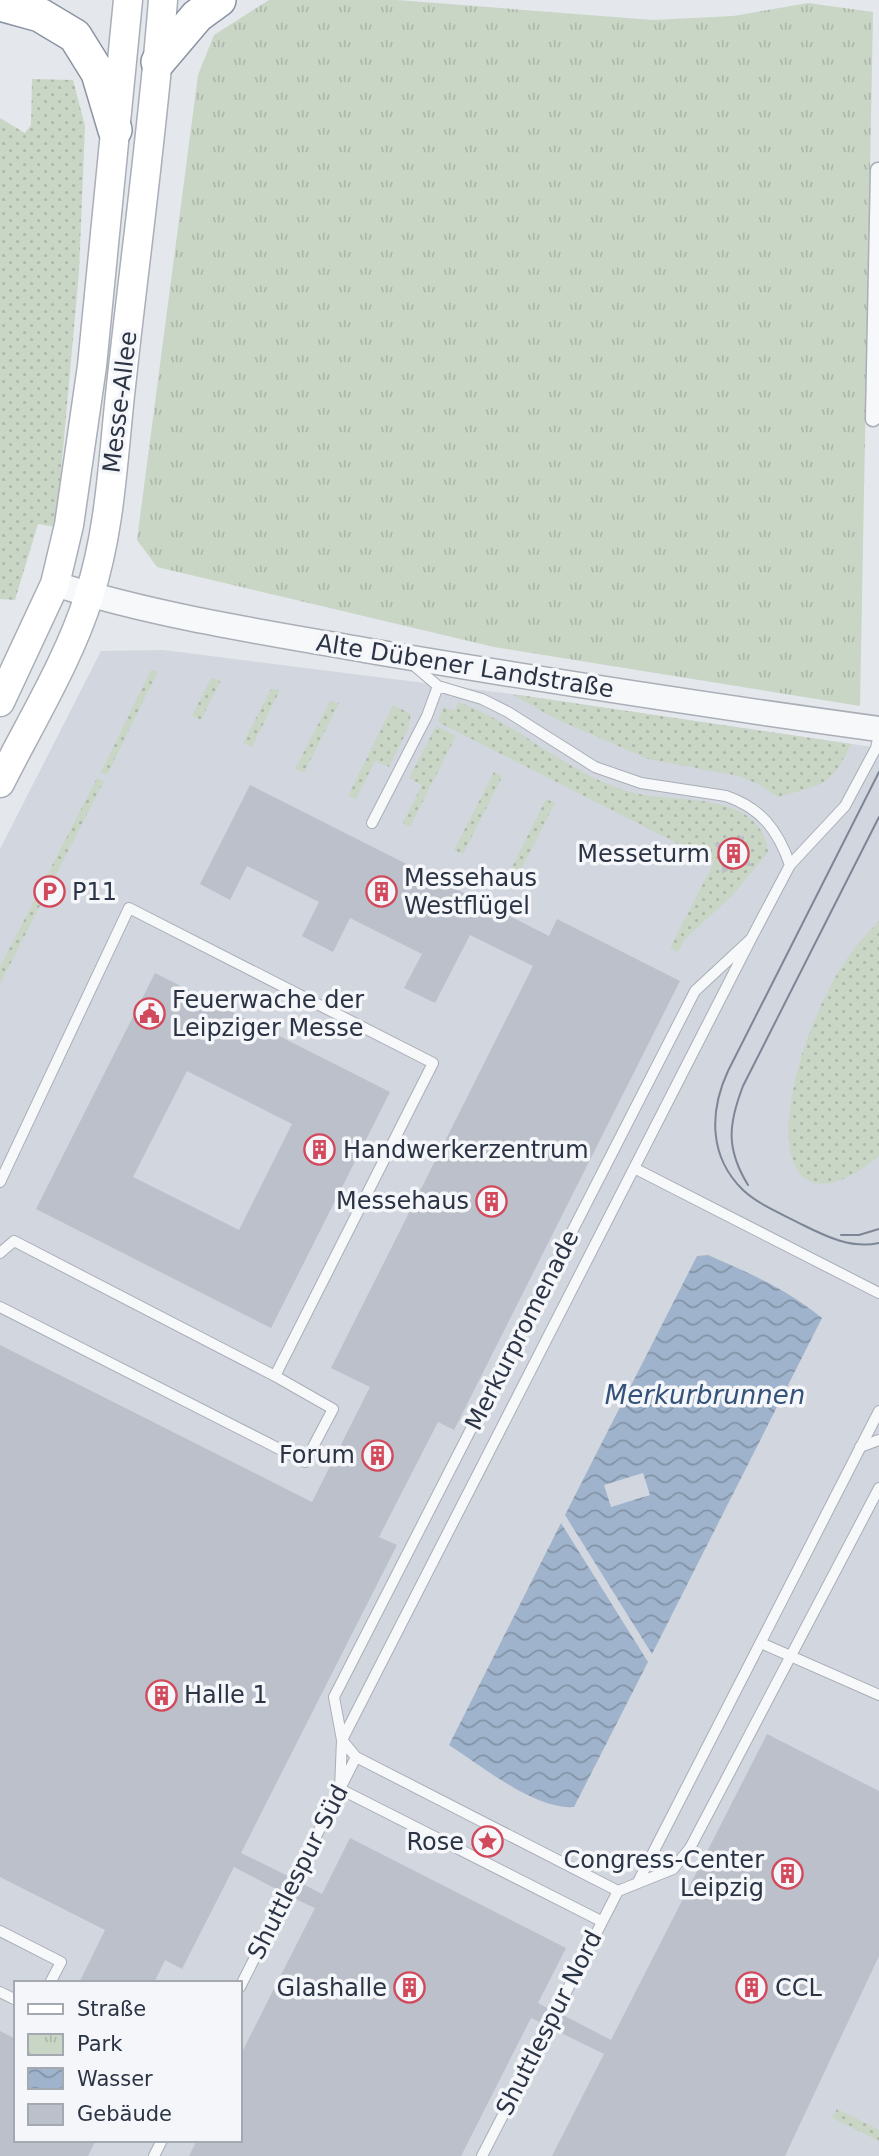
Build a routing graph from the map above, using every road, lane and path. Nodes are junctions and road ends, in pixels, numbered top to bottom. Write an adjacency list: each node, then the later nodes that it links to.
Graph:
1 (8, 0): 5 (highway)
2 (128, 0): 7 (main road, Messe-Allee)
3 (163, 0): 6 (main road, Messe-Allee)
4 (219, 0): 6 (highway)
5 (0, 3): 7 (highway)
6 (158, 62): 11 (main road, Messe-Allee)
7 (115, 130): 10 (main road, Messe-Allee)
8 (878, 170): 9 (street)
9 (873, 419)
10 (55, 584): 11 (street, Alte Dübener Landstraße); 14 (main road, Messe-Allee)
11 (90, 595): 12 (street, Alte Dübener Landstraße); 16 (main road, Messe-Allee)
12 (402, 656): 13 (lane); 15 (street, Alte Dübener Landstraße)
13 (438, 686): 17 (lane); 18 (lane)
14 (0, 701)
15 (879, 732): 18 (lane, Merkurpromenade)
16 (0, 783)
17 (372, 823)
18 (790, 865): 19 (lane, Merkurpromenade)
19 (751, 939): 20 (lane, Merkurpromenade); 33 (lane, Merkurpromenade)
20 (636, 1169): 23 (lane); 34 (lane, Merkurpromenade)
21 (0, 1182): 25 (lane)
22 (0, 1253): 25 (lane)
23 (879, 1293)
24 (0, 1307): 25 (lane)
25 (275, 1376)
26 (879, 1411): 28 (lane)
27 (879, 1440): 28 (lane)
28 (860, 1447): 30 (lane)
29 (879, 1488): 31 (lane)
30 (761, 1643): 31 (lane); 37 (lane)
31 (789, 1657): 32 (lane); 37 (lane)
32 (879, 1695)
33 (334, 1697): 34 (lane); 36 (lane)
34 (342, 1740): 35 (lane); 36 (lane)
35 (356, 1757): 36 (lane, Shuttlespur Süd); 38 (lane)
36 (340, 1789): 39 (lane); 42 (lane, Shuttlespur Süd)
37 (638, 1882): 38 (lane)
38 (618, 1891): 39 (lane, Shuttlespur Nord)
39 (601, 1921): 43 (lane, Shuttlespur Nord)
40 (0, 1931): 41 (lane)
41 (51, 1981)
42 (242, 1983)
43 (482, 2156)

